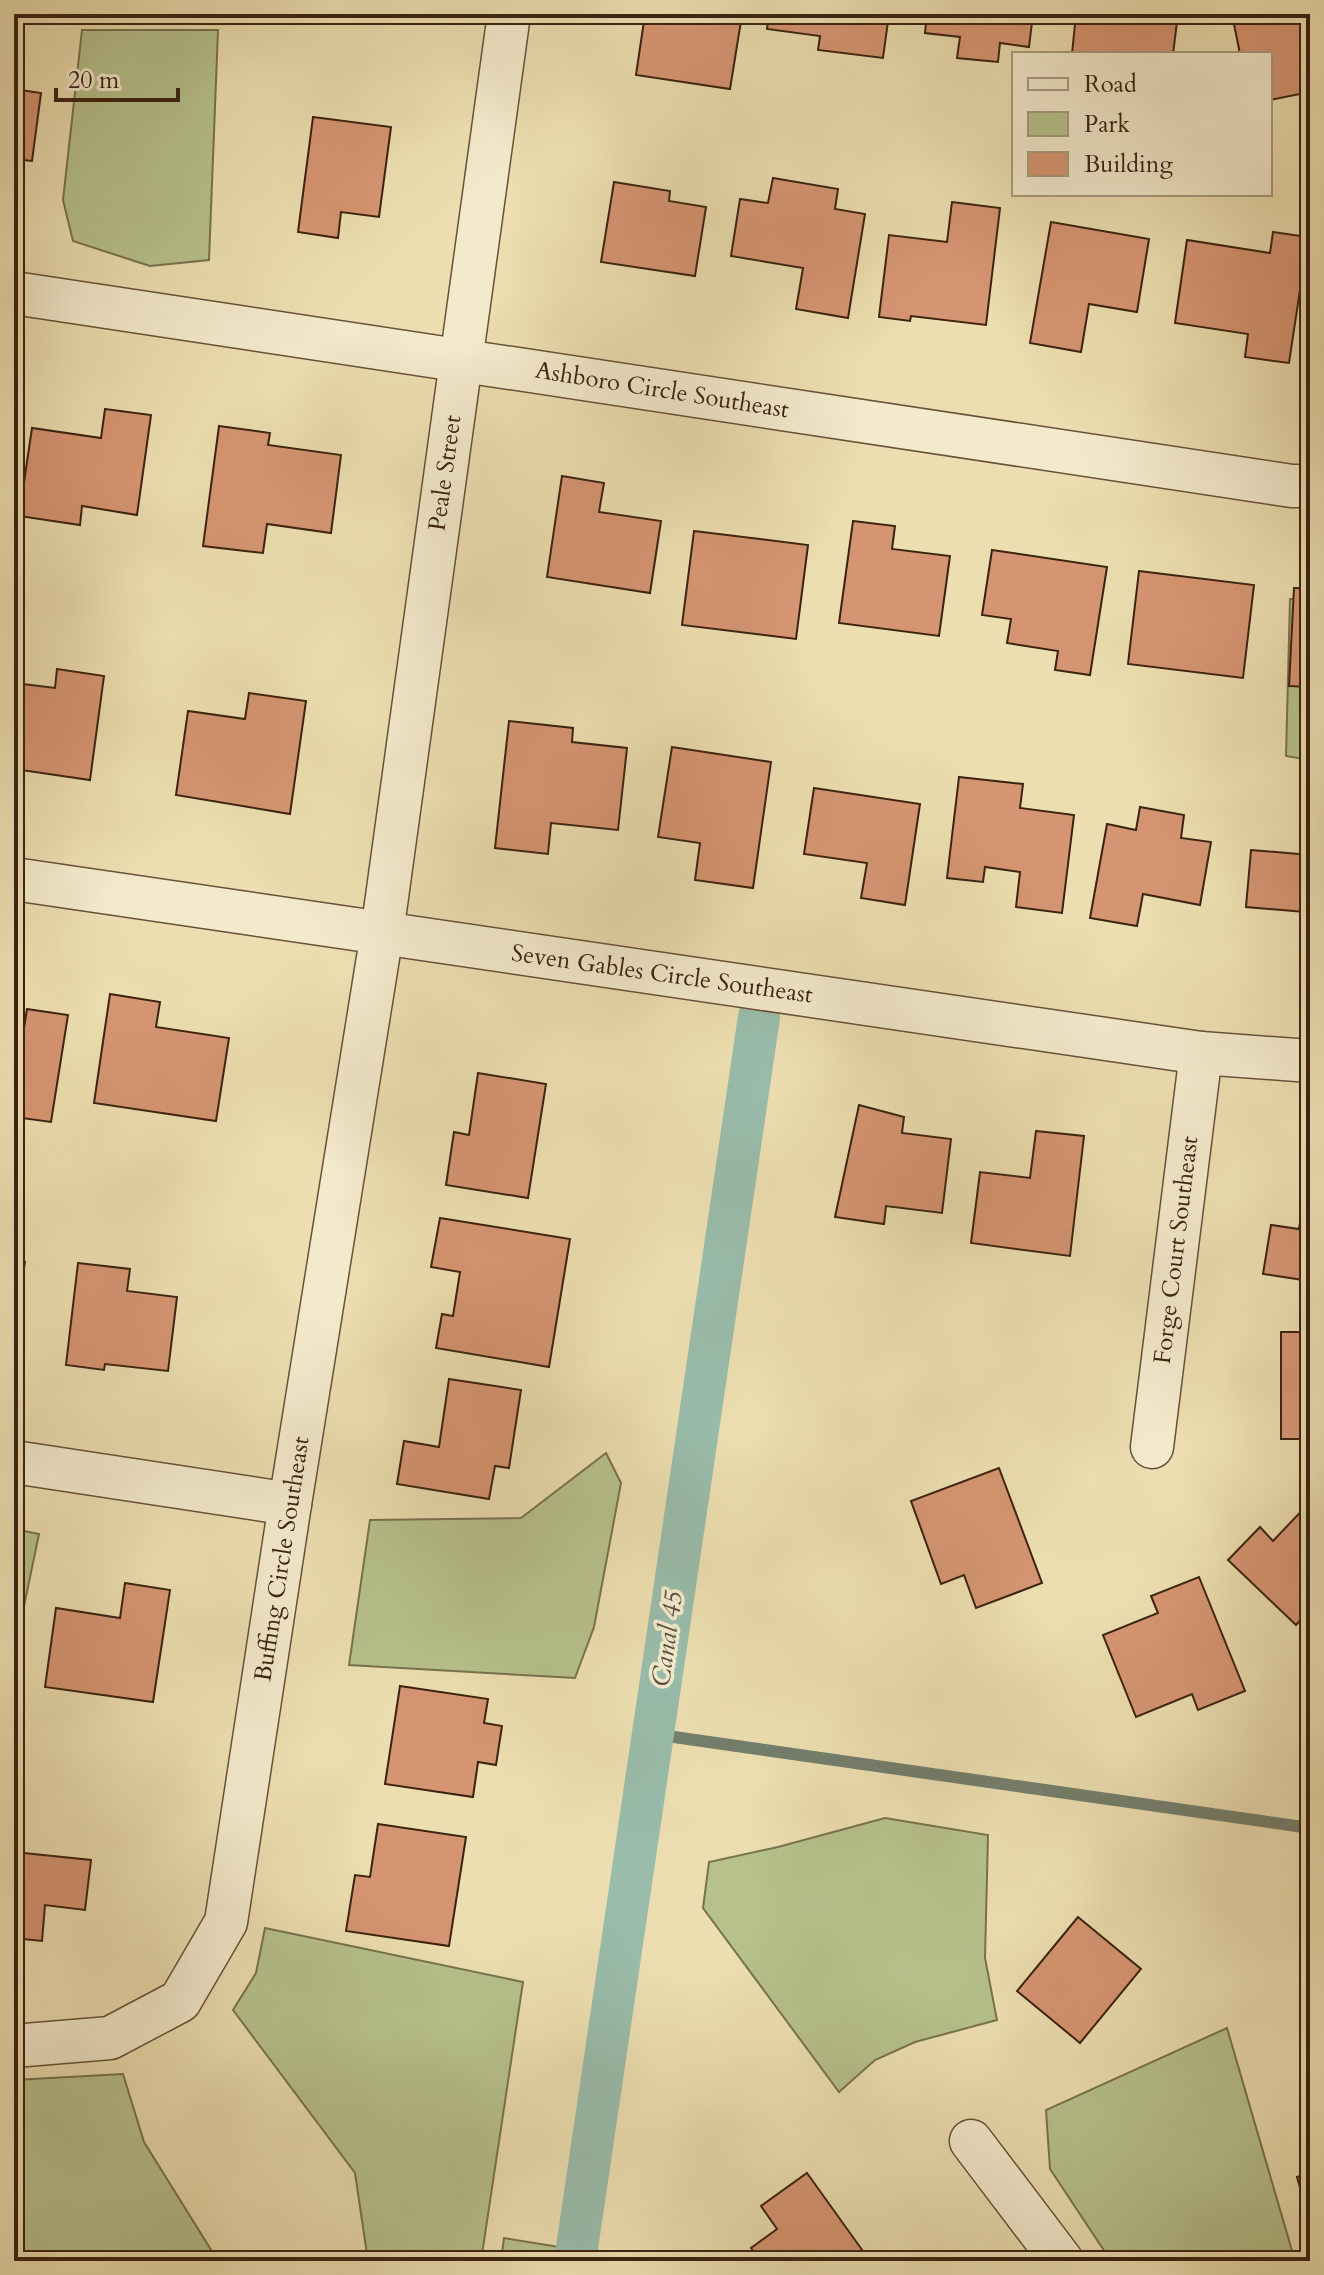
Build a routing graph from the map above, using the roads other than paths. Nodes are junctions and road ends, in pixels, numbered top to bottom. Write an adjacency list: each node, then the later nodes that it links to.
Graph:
1 (509, 14): 3 (street, Peale Street)
2 (14, 293): 3 (street, Ashboro Circle Southeast)
3 (460, 359): 4 (street, Ashboro Circle Southeast); 6 (street, Peale Street)
4 (1310, 486)
5 (14, 879): 6 (street, Seven Gables Circle Southeast)
6 (382, 933): 7 (street, Seven Gables Circle Southeast); 11 (street, Buffing Circle Southeast)
7 (1201, 1053): 8 (street, Seven Gables Circle Southeast); 9 (street, Forge Court Southeast)
8 (1310, 1061)
9 (1152, 1447)
10 (14, 1462): 11 (street)
11 (290, 1504): 12 (street, Buffing Circle Southeast)
12 (14, 2046)
13 (971, 2141): 14 (street)
14 (1062, 2261)

